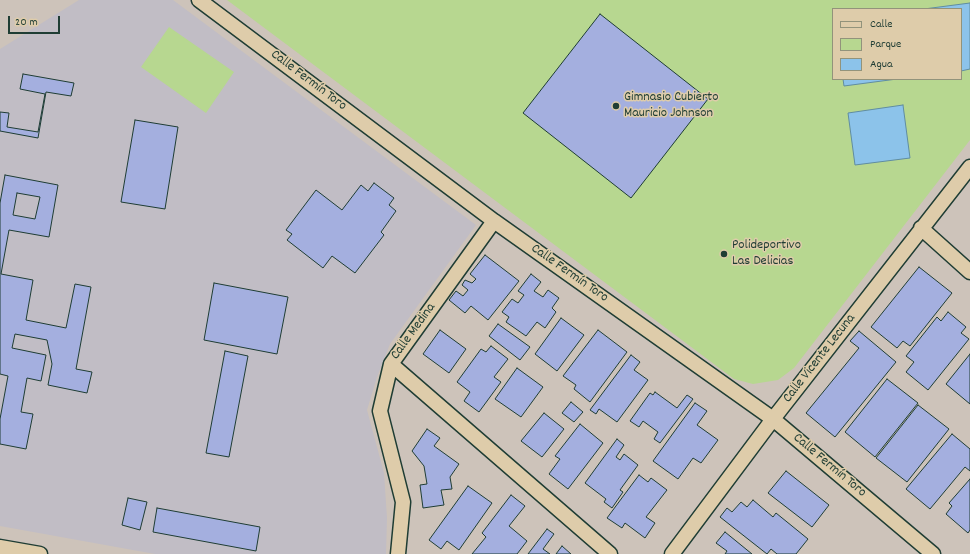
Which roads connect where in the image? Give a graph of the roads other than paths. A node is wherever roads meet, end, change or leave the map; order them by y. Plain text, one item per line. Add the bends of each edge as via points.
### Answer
1 (199, 0) edge
2 (970, 167) edge
3 (494, 221) junction
4 (921, 228) junction
5 (970, 272) edge
6 (391, 364) junction
7 (773, 419) junction
8 (0, 547) edge
9 (40, 554) edge
10 (398, 554) edge
11 (610, 554) edge
12 (672, 554) edge
13 (933, 554) edge

1 - 3 street, Calle Fermín Toro
2 - 4 street, Calle Vicente Lecuna
3 - 6 street, Calle Medina
3 - 7 street, Calle Fermín Toro
4 - 5 street
4 - 7 street, Calle Vicente Lecuna
6 - 10 street, Calle Medina via 380,411 403,502
6 - 11 street
7 - 12 street, Calle Vicente Lecuna
7 - 13 street, Calle Fermín Toro
8 - 9 street

